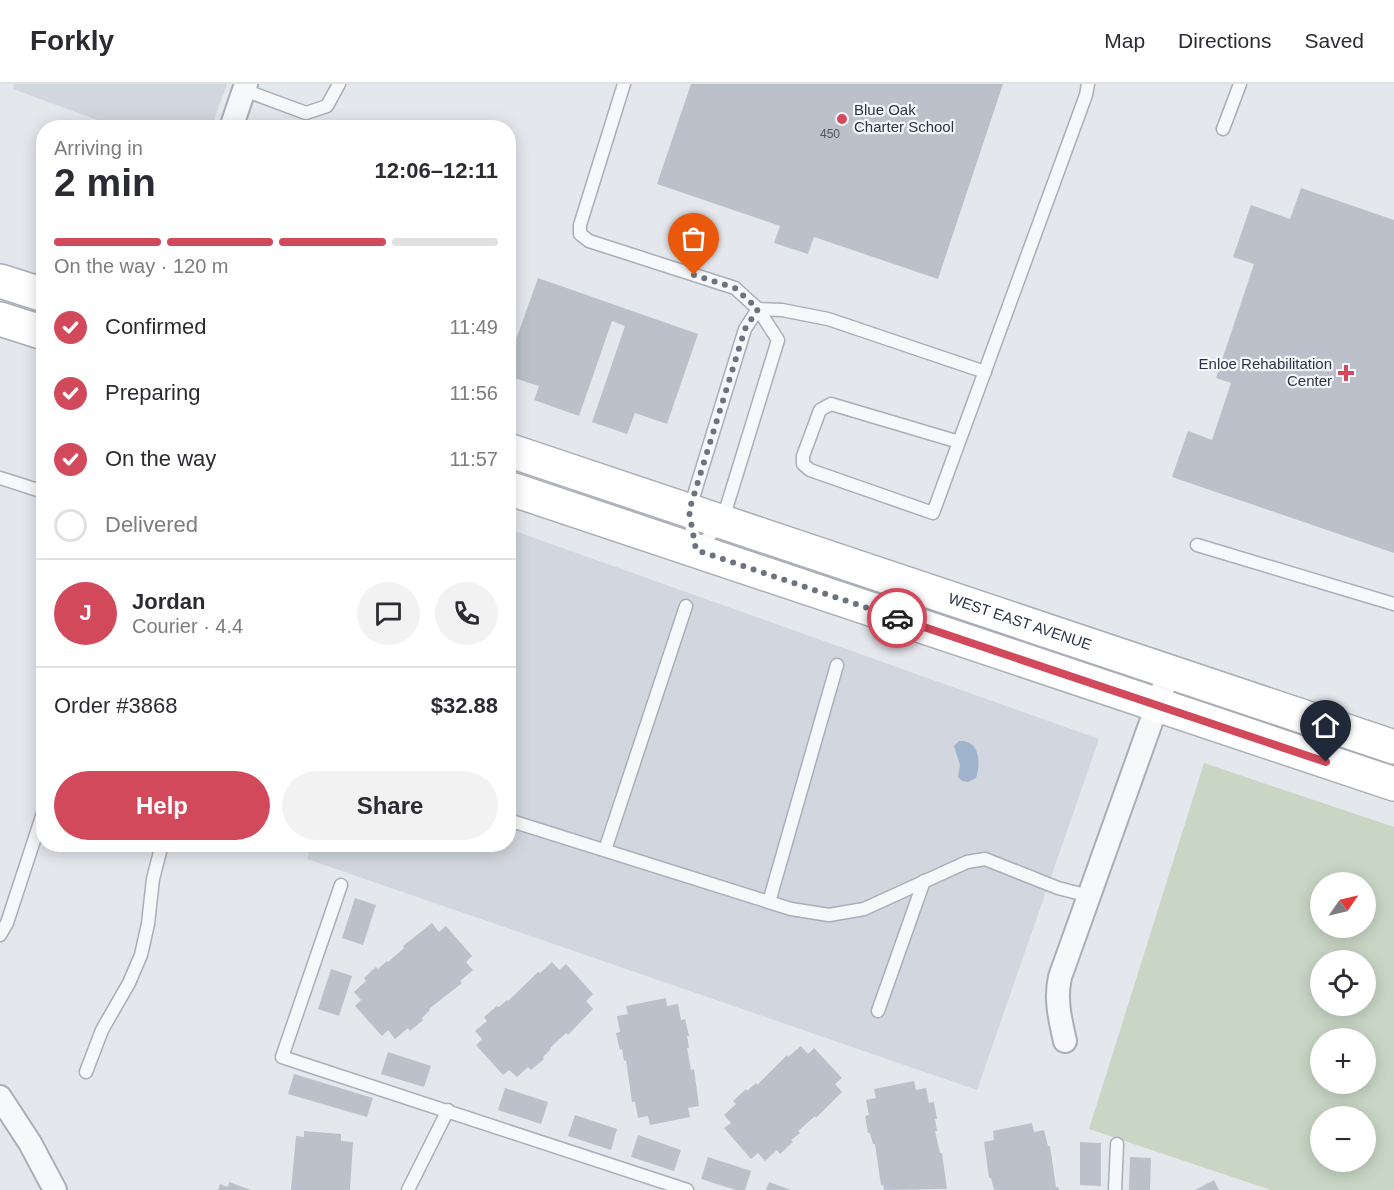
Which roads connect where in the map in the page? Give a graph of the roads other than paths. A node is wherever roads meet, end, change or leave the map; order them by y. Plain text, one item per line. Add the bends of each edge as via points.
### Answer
1 (339, 84) edge
2 (624, 84) edge
3 (1088, 84) edge
4 (1240, 84) edge
5 (245, 87) edge
6 (234, 120) edge
7 (1223, 129) dead end
8 (0, 281) edge
9 (36, 292) edge
10 (758, 309) junction
11 (0, 319) edge
12 (36, 330) edge
13 (985, 372) junction
14 (959, 442) junction
15 (516, 453) edge
16 (0, 478) edge
17 (36, 489) edge
18 (516, 491) edge
19 (689, 511) junction
20 (722, 522) junction
21 (1197, 545) dead end
22 (696, 550) junction
23 (1394, 604) edge
24 (686, 606) dead end
25 (837, 665) dead end
26 (1169, 672) junction
27 (1157, 705) junction
28 (1394, 747) edge
29 (1394, 784) edge
30 (516, 822) edge
31 (36, 834) edge
32 (605, 850) junction
33 (160, 852) edge
34 (924, 881) junction
35 (341, 885) dead end
36 (1089, 896) junction
37 (769, 902) junction
38 (0, 935) edge
39 (878, 1011) dead end
40 (1065, 1041) dead end
41 (86, 1072) dead end
42 (0, 1097) edge
43 (448, 1110) junction
44 (1117, 1144) dead end
45 (55, 1190) edge
46 (408, 1190) edge
47 (687, 1190) edge
48 (1114, 1190) edge

1 - 5 lane via 327,106 306,113
2 - 10 lane via 580,234 589,241 735,288
3 - 13 lane
4 - 7 lane
5 - 6 street
8 - 9 main road
10 - 13 lane via 828,319
10 - 19 lane via 745,329
10 - 20 lane via 778,339
11 - 12 main road
13 - 14 lane
14 - 14 lane via 933,513 810,470 803,464 820,410 831,404
15 - 19 main road, WEST EAST AVENUE
16 - 17 lane
18 - 22 main road
19 - 20 main road, WEST EAST AVENUE
19 - 22 lane
20 - 22 lane
20 - 26 main road, WEST EAST AVENUE
21 - 23 lane
22 - 27 main road
24 - 32 lane
25 - 37 lane
26 - 27 street
26 - 28 main road, WEST EAST AVENUE
27 - 29 main road
27 - 36 street
30 - 32 lane
31 - 38 lane
32 - 37 lane
33 - 41 lane via 141,955 102,1030
34 - 36 lane via 966,862 985,859
34 - 37 lane via 864,909 829,915
34 - 39 lane
35 - 43 lane via 282,1057
36 - 40 street via 1057,991
42 - 45 street
43 - 46 lane
43 - 47 lane
44 - 48 lane

